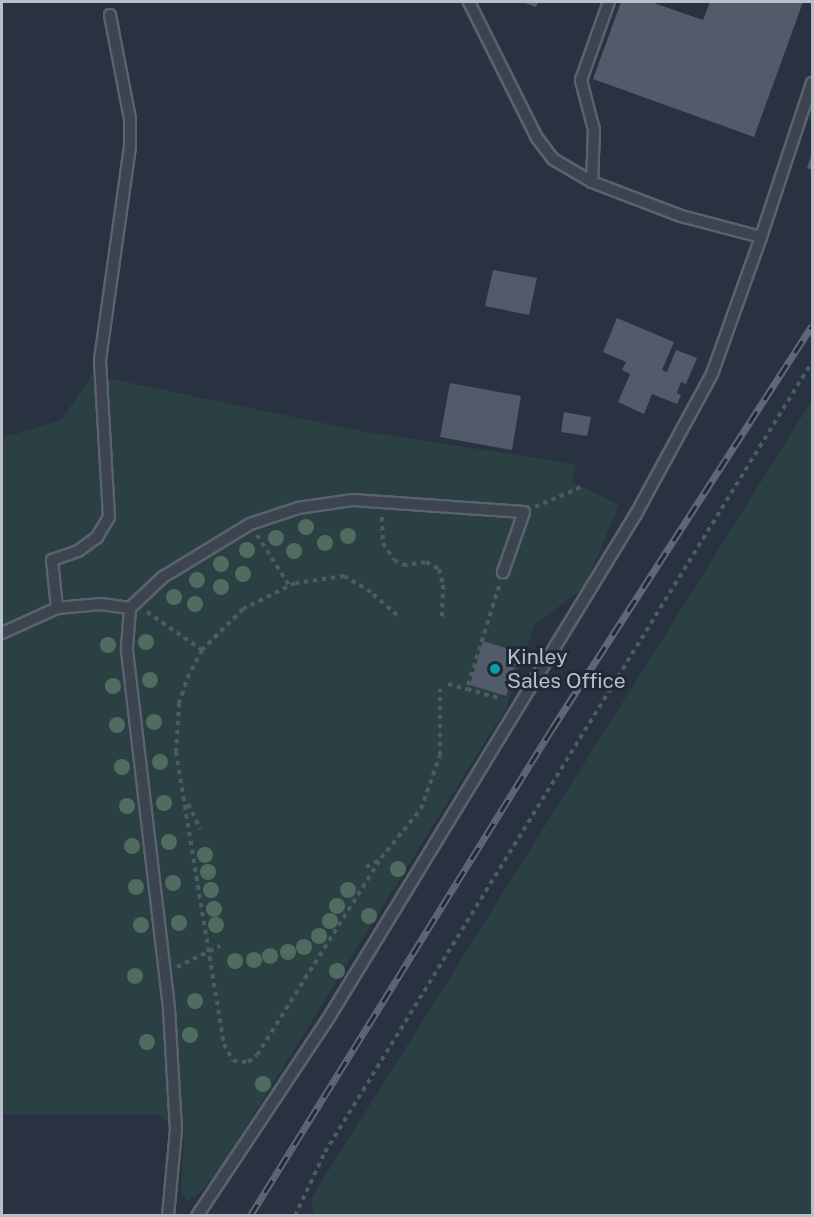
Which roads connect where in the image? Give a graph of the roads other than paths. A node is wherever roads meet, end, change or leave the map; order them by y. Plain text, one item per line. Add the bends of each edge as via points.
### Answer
1 (469, 2) edge
2 (609, 2) edge
3 (110, 15) dead end
4 (813, 83) edge
5 (592, 182) junction
6 (761, 237) junction
7 (503, 572) road end
8 (132, 605) junction
9 (57, 608) junction
10 (2, 633) edge
11 (168, 1215) edge
12 (197, 1215) edge

1 - 5 lane via 537,138 553,159
2 - 5 lane via 581,80 594,130
3 - 9 lane via 130,119 130,146 100,360 109,517 97,537 78,551 52,560
4 - 6 lane
5 - 6 lane via 681,216
6 - 12 lane via 712,374 636,514 337,1004 209,1204
7 - 8 lane via 524,512 383,500 327,502 250,524 163,577
8 - 9 lane
8 - 11 lane via 127,648 164,968 176,1130
9 - 10 lane

